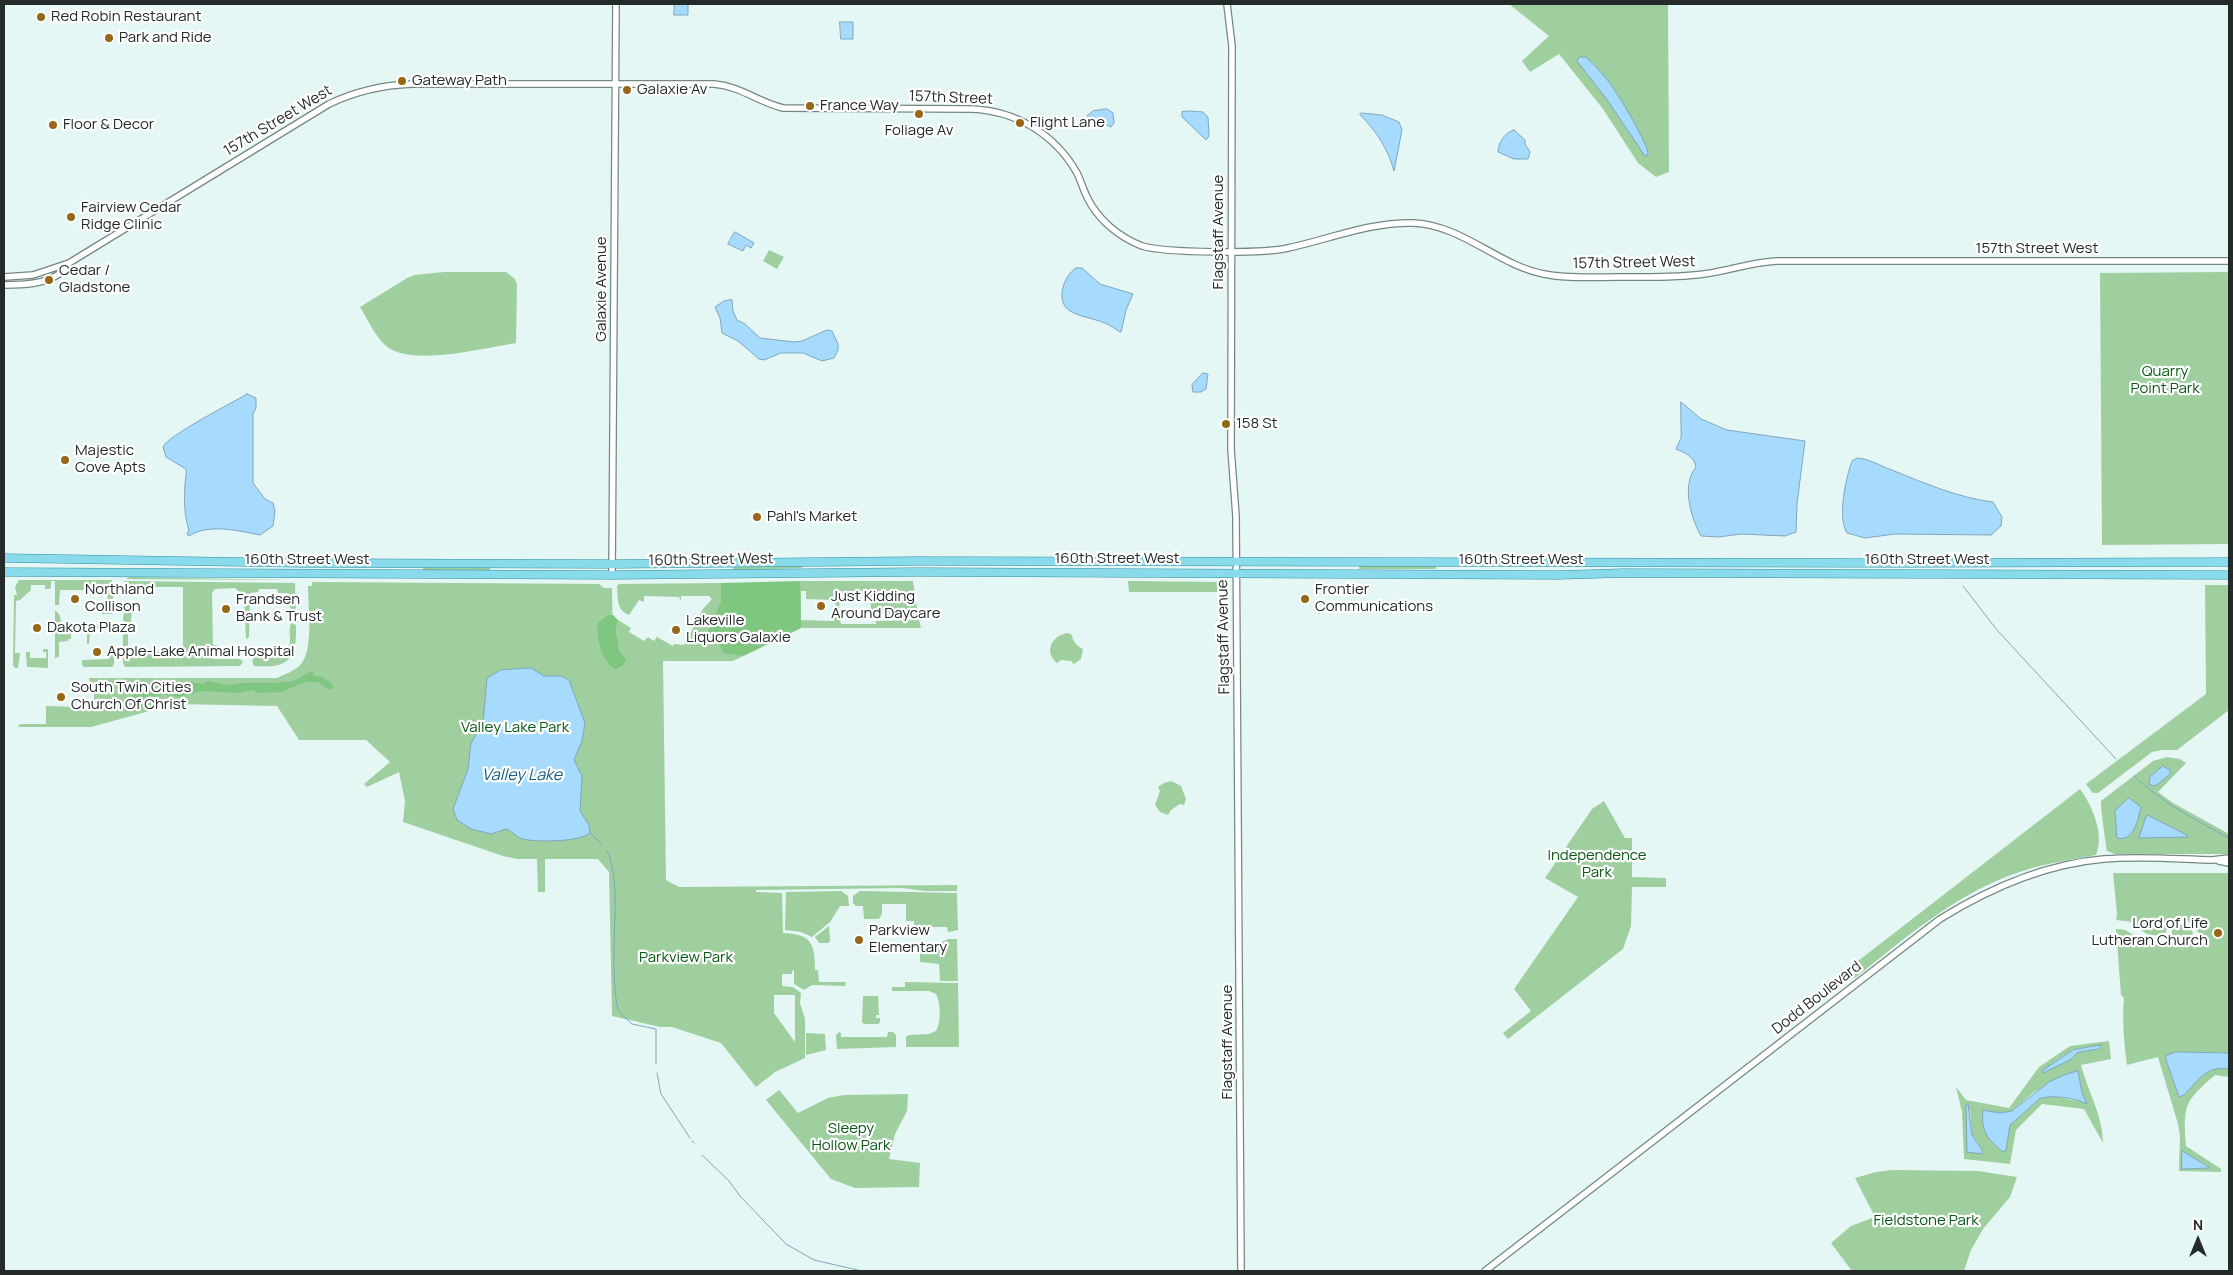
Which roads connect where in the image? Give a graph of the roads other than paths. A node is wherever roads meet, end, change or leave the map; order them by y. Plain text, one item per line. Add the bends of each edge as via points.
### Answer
1 (616, 4) edge
2 (1226, 4) edge
3 (615, 85) junction
4 (1231, 250) junction
5 (2229, 261) edge
6 (69, 263) junction
7 (4, 277) edge
8 (4, 285) edge
9 (4, 558) edge
10 (1236, 561) junction
11 (2229, 562) edge
12 (613, 564) junction
13 (4, 572) edge
14 (1236, 573) junction
15 (612, 575) junction
16 (2229, 575) edge
17 (2229, 858) edge
18 (2212, 860) junction
19 (2229, 863) edge
20 (1241, 1271) edge
21 (1485, 1271) edge

1 - 3 street, Galaxie Avenue
2 - 4 street, Flagstaff Avenue via 1232,46
3 - 4 street, 157th Street via 725,85 745,91 772,106 788,109 972,109 1006,114 1027,123 1058,147 1078,174 1087,198 1098,214 1126,238 1142,246 1162,250
3 - 6 street, 157th Street West via 412,84 380,86 350,95 316,111
3 - 12 street, Galaxie Avenue
4 - 5 street, 157th Street West via 1284,249 1376,226 1413,223 1452,232 1528,270 1568,277 1686,276 1777,261
4 - 10 street, Flagstaff Avenue via 1231,458 1236,507
6 - 7 street, 157th Street West via 34,275
6 - 8 street, 157th Street West via 65,271 44,281
9 - 12 main road, 160th Street West
10 - 11 main road, 160th Street West
10 - 12 main road, 160th Street West
10 - 14 street, Flagstaff Avenue
12 - 15 street, Galaxie Avenue
13 - 15 main road, 160th Street West
14 - 15 main road, 160th Street West
14 - 16 main road, 160th Street West
14 - 20 street, Flagstaff Avenue
17 - 18 street, Dodd Boulevard
18 - 19 street, Dodd Boulevard
18 - 21 street, Dodd Boulevard via 2135,858 2051,868 1964,904 1940,919

